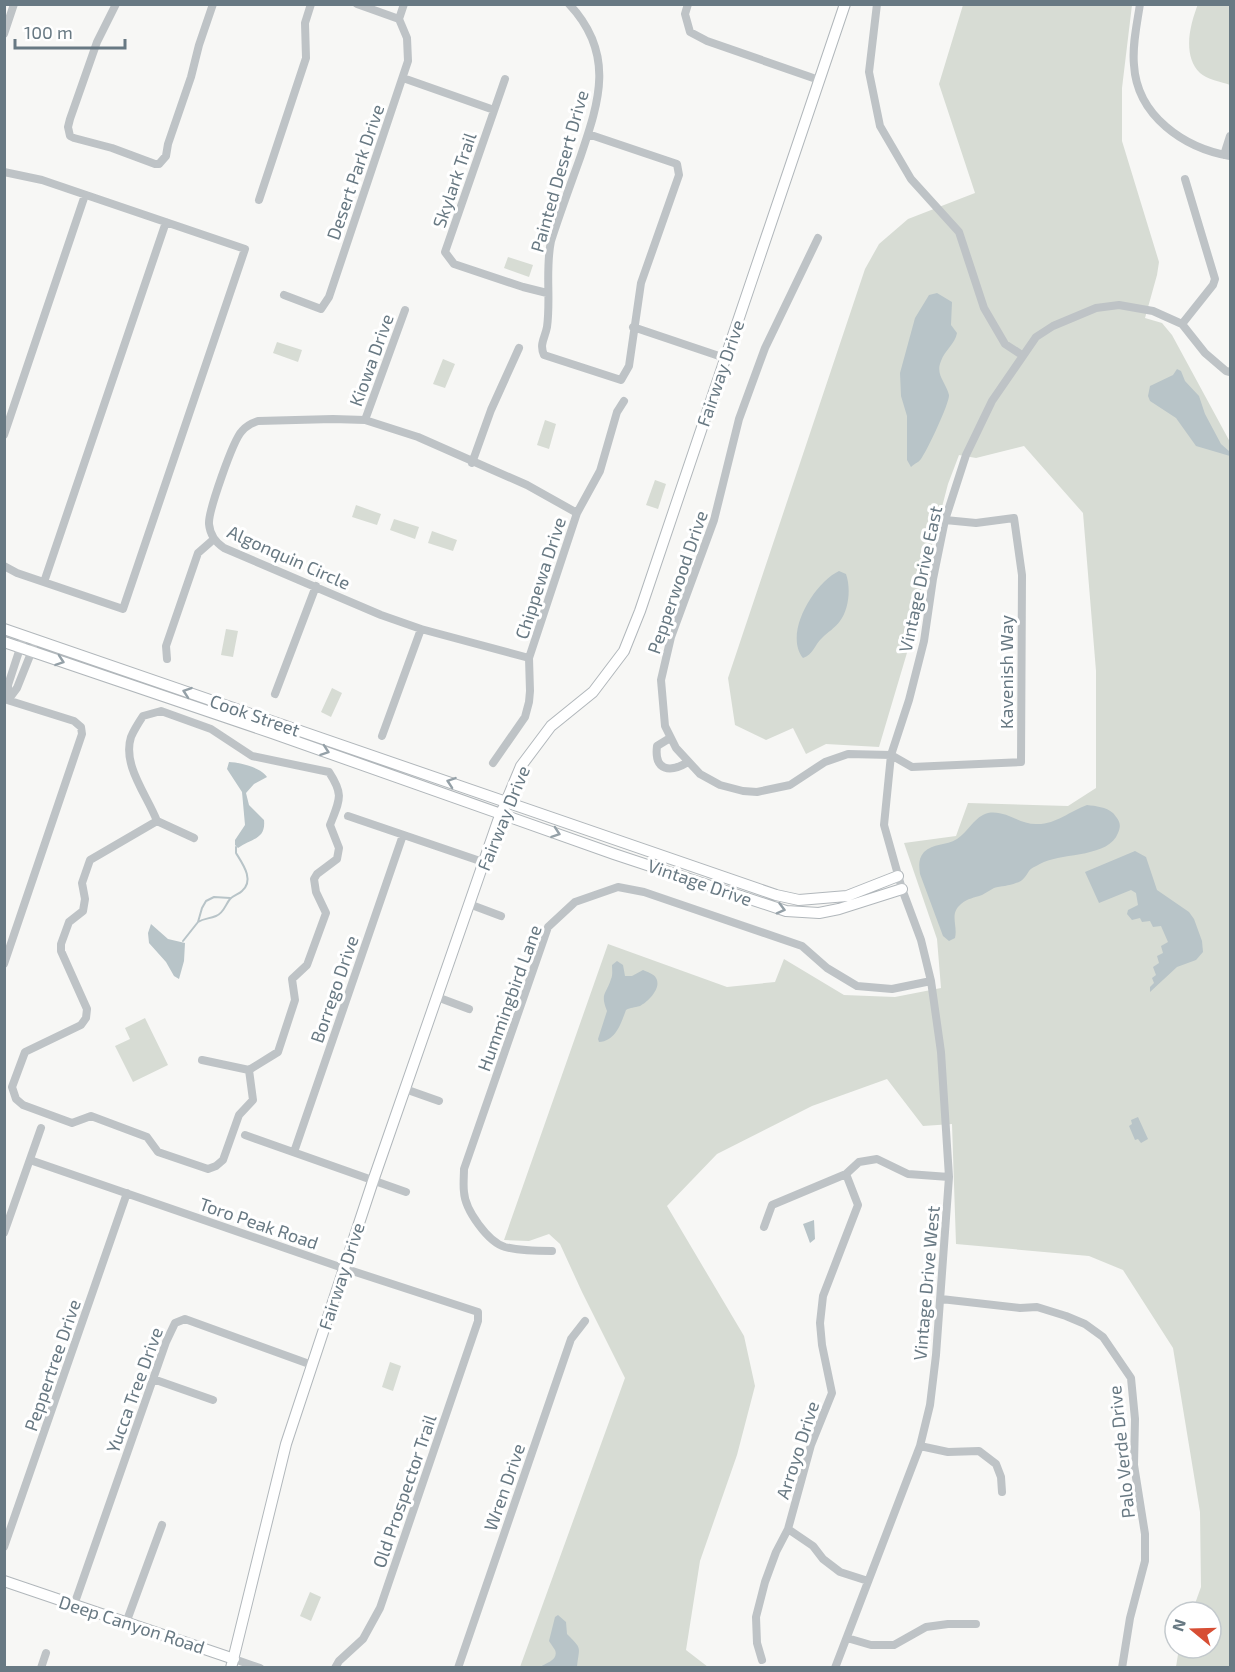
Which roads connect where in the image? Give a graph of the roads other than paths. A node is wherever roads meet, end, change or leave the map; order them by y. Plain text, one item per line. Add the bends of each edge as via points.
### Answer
1 (14, 4) edge
2 (116, 4) edge
3 (213, 4) edge
4 (311, 4) edge
5 (357, 4) edge
6 (404, 4) edge
7 (570, 4) edge
8 (688, 4) edge
9 (844, 4) edge
10 (877, 4) edge
11 (1140, 4) edge
12 (399, 19) junction
13 (4, 34) edge
14 (403, 78) junction
15 (505, 80) dead end
16 (819, 80) junction
17 (494, 110) junction
18 (588, 134) junction
19 (1230, 136) edge
20 (1227, 155) edge
21 (4, 172) edge
22 (1185, 179) dead end
23 (86, 195) junction
24 (259, 200) dead end
25 (166, 222) junction
26 (818, 238) dead end
27 (547, 293) junction
28 (284, 295) dead end
29 (405, 310) dead end
30 (1182, 324) junction
31 (633, 327) junction
32 (519, 348) dead end
33 (1022, 355) junction
34 (725, 358) junction
35 (1230, 372) edge
36 (624, 401) dead end
37 (365, 420) junction
38 (4, 435) edge
39 (472, 463) junction
40 (577, 513) junction
41 (945, 520) junction
42 (214, 539) junction
43 (4, 566) edge
44 (44, 582) junction
45 (316, 586) junction
46 (4, 629) edge
47 (421, 629) junction
48 (24, 636) junction
49 (37, 640) junction
50 (4, 642) edge
51 (26, 650) junction
52 (529, 658) junction
53 (167, 659) dead end
54 (275, 694) dead end
55 (6, 700) edge
56 (382, 736) dead end
57 (670, 738) junction
58 (891, 755) junction
59 (688, 762) junction
60 (493, 763) dead end
61 (506, 801) junction
62 (501, 813) junction
63 (348, 816) dead end
64 (157, 821) junction
65 (403, 835) junction
66 (194, 838) dead end
67 (483, 862) junction
68 (898, 876) junction
69 (902, 889) junction
70 (469, 904) junction
71 (501, 916) dead end
72 (4, 964) edge
73 (931, 981) junction
74 (437, 997) junction
75 (469, 1009) dead end
76 (202, 1060) dead end
77 (249, 1070) junction
78 (405, 1089) junction
79 (439, 1101) dead end
80 (41, 1128) dead end
81 (245, 1135) dead end
82 (294, 1152) junction
83 (30, 1160) junction
84 (846, 1174) junction
85 (949, 1177) junction
86 (373, 1181) junction
87 (406, 1192) dead end
88 (127, 1193) junction
89 (764, 1227) dead end
90 (4, 1233) edge
91 (552, 1251) dead end
92 (344, 1268) junction
93 (941, 1299) junction
94 (478, 1312) joint
95 (585, 1321) dead end
96 (312, 1365) junction
97 (153, 1379) junction
98 (213, 1400) dead end
99 (920, 1446) junction
100 (1002, 1492) dead end
101 (162, 1525) dead end
102 (788, 1529) junction
103 (4, 1547) edge
104 (4, 1581) edge
105 (868, 1581) junction
106 (74, 1605) junction
107 (126, 1623) junction
108 (976, 1624) dead end
109 (847, 1638) junction
110 (46, 1653) dead end
111 (762, 1660) dead end
112 (232, 1663) edge
113 (41, 1668) edge
114 (260, 1668) edge
115 (334, 1668) edge
116 (458, 1668) edge
117 (835, 1668) edge
118 (1122, 1668) edge

1 - 13 street
2 - 3 street via 97,42 68,131 74,138 155,164 163,160
4 - 24 street via 305,23 306,58
5 - 12 street
6 - 12 street
7 - 18 street, Painted Desert Drive via 592,39 601,82
8 - 16 street via 685,14 690,32
9 - 16 street, Fairway Drive
10 - 33 street via 869,72 880,126 911,179 959,232 984,308 1005,344
11 - 20 street via 1134,65 1138,90 1164,127 1194,145
12 - 14 street, Desert Park Drive via 407,38 408,62
14 - 17 street
14 - 28 street, Desert Park Drive via 329,297 321,309
15 - 17 street, Skylark Trail
16 - 34 street, Fairway Drive
17 - 27 street, Skylark Trail via 445,252 454,264
18 - 27 street, Painted Desert Drive via 551,241
18 - 31 street via 677,164 679,175 641,283
19 - 20 street
21 - 23 street
22 - 30 street via 1215,279
23 - 25 street
23 - 38 street
25 - 44 street
25 - 44 street via 245,249 139,564 123,609
26 - 57 street, Pepperwood Drive via 761,358 739,419 714,520 671,637 661,680 663,713
27 - 31 street, Painted Desert Drive via 547,329 541,345 544,355 621,380 629,366
29 - 37 street, Kiowa Drive
30 - 33 street, Vintage Drive East via 1135,307 1096,308 1053,326 1036,337
30 - 35 street, Vintage Drive East via 1205,353
31 - 34 street
32 - 39 street via 490,410
33 - 41 street, Vintage Drive East via 992,401 966,455
34 - 61 street, Fairway Drive via 624,651 593,692 551,726 521,766
36 - 40 street, Chippewa Drive via 617,412 600,471
37 - 39 street, Algonquin Circle via 418,437
37 - 42 street, Algonquin Circle via 258,421 247,426 237,438 210,513
39 - 40 street, Algonquin Circle via 527,485
40 - 52 street, Chippewa Drive
41 - 58 street, Vintage Drive East via 924,641
41 - 58 street, Kavenish Way via 976,523 1014,518 1022,575 1021,762 912,767
42 - 45 street, Algonquin Circle via 224,548
42 - 53 street via 198,553 166,646
43 - 44 street
45 - 47 street, Algonquin Circle
45 - 54 street
46 - 48 street, Cook Street
47 - 52 street, Algonquin Circle
47 - 56 street
48 - 49 street, Cook Street
48 - 51 street
49 - 51 street
61 -> 49 street, Cook Street
50 - 51 street, Cook Street
51 - 55 street via 8,685
51 -> 62 street, Cook Street
52 - 60 street, Chippewa Drive via 530,691 525,717
55 - 72 street via 74,721 82,734
57 - 59 street, Pepperwood Drive
57 - 59 street via 657,746 661,764 674,770
58 - 59 street, Pepperwood Drive via 848,754 825,762 790,785 757,792 731,789 700,774
58 - 68 street, Vintage Drive East via 884,825
61 - 62 street, Fairway Drive
61 - 68 street, Vintage Drive via 799,900 847,896
62 - 67 street, Fairway Drive
62 -> 69 street, Vintage Drive via 786,911 819,913
63 - 65 street
64 - 66 street
64 - 77 street via 129,753 132,736 143,716 161,711 211,729 252,756 329,772 339,788 338,805 330,825 339,848 337,860 314,879 326,913 307,965 292,979 295,1000 278,1052
64 - 77 street via 90,860 82,883 86,899 83,911 69,922 61,944 62,956 87,1009 86,1018 81,1025 25,1053 12,1087 14,1095 23,1105 72,1123 91,1116 147,1137 158,1152 208,1169 223,1160 239,1115 253,1100
65 - 67 street
65 - 82 street, Borrego Drive
67 - 70 street, Fairway Drive
68 - 69 street, Vintage Drive East
69 - 73 street, Vintage Drive West
70 - 71 street
70 - 74 street, Fairway Drive
73 - 85 street, Vintage Drive West via 941,1052
73 - 91 street, Hummingbird Lane via 892,989 857,986 827,968 802,946 644,892 618,887 575,902 548,927 464,1169 464,1194 471,1214 486,1233 502,1246
74 - 75 street
74 - 78 street, Fairway Drive
76 - 77 street
78 - 79 street
78 - 86 street, Fairway Drive
80 - 83 street
81 - 82 street
82 - 86 street
83 - 88 street, Toro Peak Road
83 - 90 street
84 - 85 street via 859,1162 877,1159 908,1174
84 - 89 street via 772,1205
84 - 102 street, Arroyo Drive via 858,1205 823,1296 820,1323 832,1393 811,1445
85 - 93 street, Vintage Drive West
86 - 87 street
86 - 92 street, Fairway Drive
88 - 92 street, Toro Peak Road
88 - 103 street, Peppertree Drive
92 - 94 street, Toro Peak Road
92 - 96 street, Fairway Drive
93 - 99 street, Vintage Drive West via 930,1405
93 - 118 street, Palo Verde Drive via 1037,1307 1085,1324 1103,1338 1131,1378 1134,1465 1145,1534 1145,1561
94 - 115 street, Old Prospector Trail via 478,1322 380,1608 363,1640
95 - 116 street, Wren Drive via 571,1339
96 - 97 street, Yucca Tree Drive via 185,1319 171,1328
96 - 112 street, Fairway Drive via 286,1443
97 - 98 street
97 - 106 street, Yucca Tree Drive
99 - 100 street via 948,1452 979,1451 996,1464
99 - 105 street, Vintage Drive West
101 - 107 street
102 - 105 street via 840,1572
102 - 111 street, Arroyo Drive via 765,1582 756,1617
104 - 106 street, Deep Canyon Road
105 - 109 street, Vintage Drive West
106 - 107 street, Deep Canyon Road
107 - 112 street, Deep Canyon Road
108 - 109 street via 926,1627 894,1645 871,1645
109 - 117 street, Vintage Drive West
110 - 113 street
112 - 114 street, Deep Canyon Road

